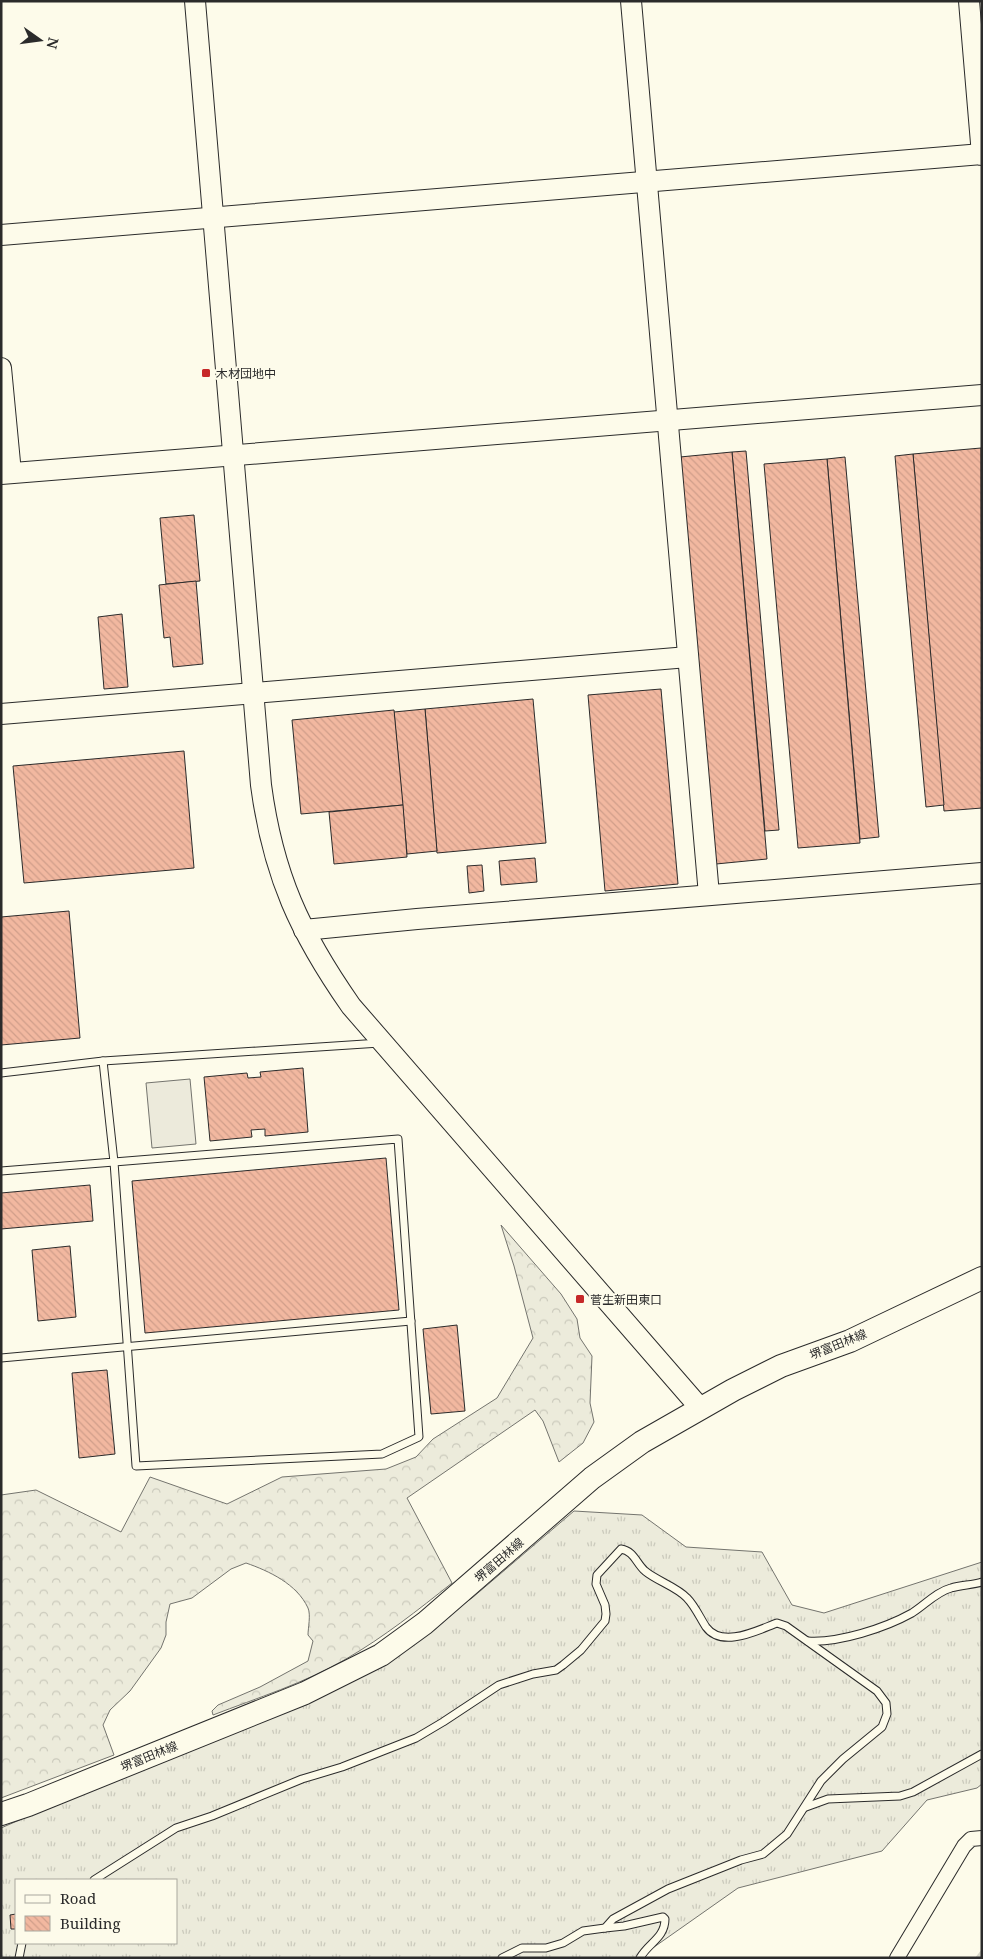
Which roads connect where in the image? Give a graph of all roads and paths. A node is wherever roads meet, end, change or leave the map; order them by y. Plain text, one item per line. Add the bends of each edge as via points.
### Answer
1 (195, 1) edge
2 (631, 1) edge
3 (969, 1) edge
4 (982, 155) edge
5 (646, 182) junction
6 (213, 218) junction
7 (1, 235) edge
8 (1, 368) edge
9 (982, 395) edge
10 (667, 420) junction
11 (233, 455) junction
12 (6, 474) edge
13 (688, 657) junction
14 (253, 694) junction
15 (1, 714) edge
16 (982, 873) edge
17 (709, 895) junction
18 (304, 930) junction
19 (381, 1043) junction
20 (104, 1061) junction
21 (1, 1073) edge
22 (114, 1162) junction
23 (1, 1172) edge
24 (982, 1278) edge
25 (411, 1321) junction
26 (128, 1346) junction
27 (1, 1358) edge
28 (700, 1409) junction
29 (982, 1582) edge
30 (806, 1641) junction
31 (982, 1754) edge
32 (806, 1807) junction
33 (1, 1814) edge
34 (982, 1838) edge
35 (96, 1879) edge
36 (604, 1928) junction
37 (22, 1944) edge
38 (19, 1958) edge
39 (502, 1958) edge
40 (640, 1958) edge
41 (897, 1958) edge

1 - 6 street
2 - 5 street
3 - 4 street
4 - 5 street
5 - 6 street
5 - 10 street
6 - 7 street
6 - 11 street
8 - 12 street
9 - 10 street
10 - 11 street
10 - 13 street
11 - 12 street
11 - 14 street
13 - 14 street
13 - 17 street
14 - 15 street
14 - 18 street via 261,785 270,838 286,892
16 - 17 street
17 - 18 street
18 - 19 street via 331,977
19 - 20 lane
19 - 28 street
20 - 21 lane
20 - 22 lane
22 - 23 lane
22 - 25 lane via 398,1139
22 - 26 lane
24 - 28 main road, 堺富田林線 via 850,1341 781,1366
25 - 26 lane
25 - 26 lane via 419,1437 382,1454 136,1466
26 - 27 lane
28 - 33 main road, 堺富田林線 via 617,1459 425,1623 381,1654 298,1696
29 - 30 lane via 951,1588 906,1616 864,1632 826,1641
30 - 32 lane via 876,1692 886,1703 887,1714 882,1727 821,1781
30 - 35 lane via 777,1623 734,1637 713,1635 687,1597 650,1576 634,1556 621,1549 597,1575 596,1584 605,1604 605,1621 581,1650 556,1670 498,1685 416,1738 176,1828
31 - 32 lane via 900,1796 828,1799
32 - 36 lane via 787,1834 763,1854 668,1889 613,1919
34 - 41 street via 972,1839 964,1846
36 - 39 lane via 583,1931 563,1943 546,1948 522,1948
36 - 40 lane via 663,1917 662,1933
37 - 38 lane

